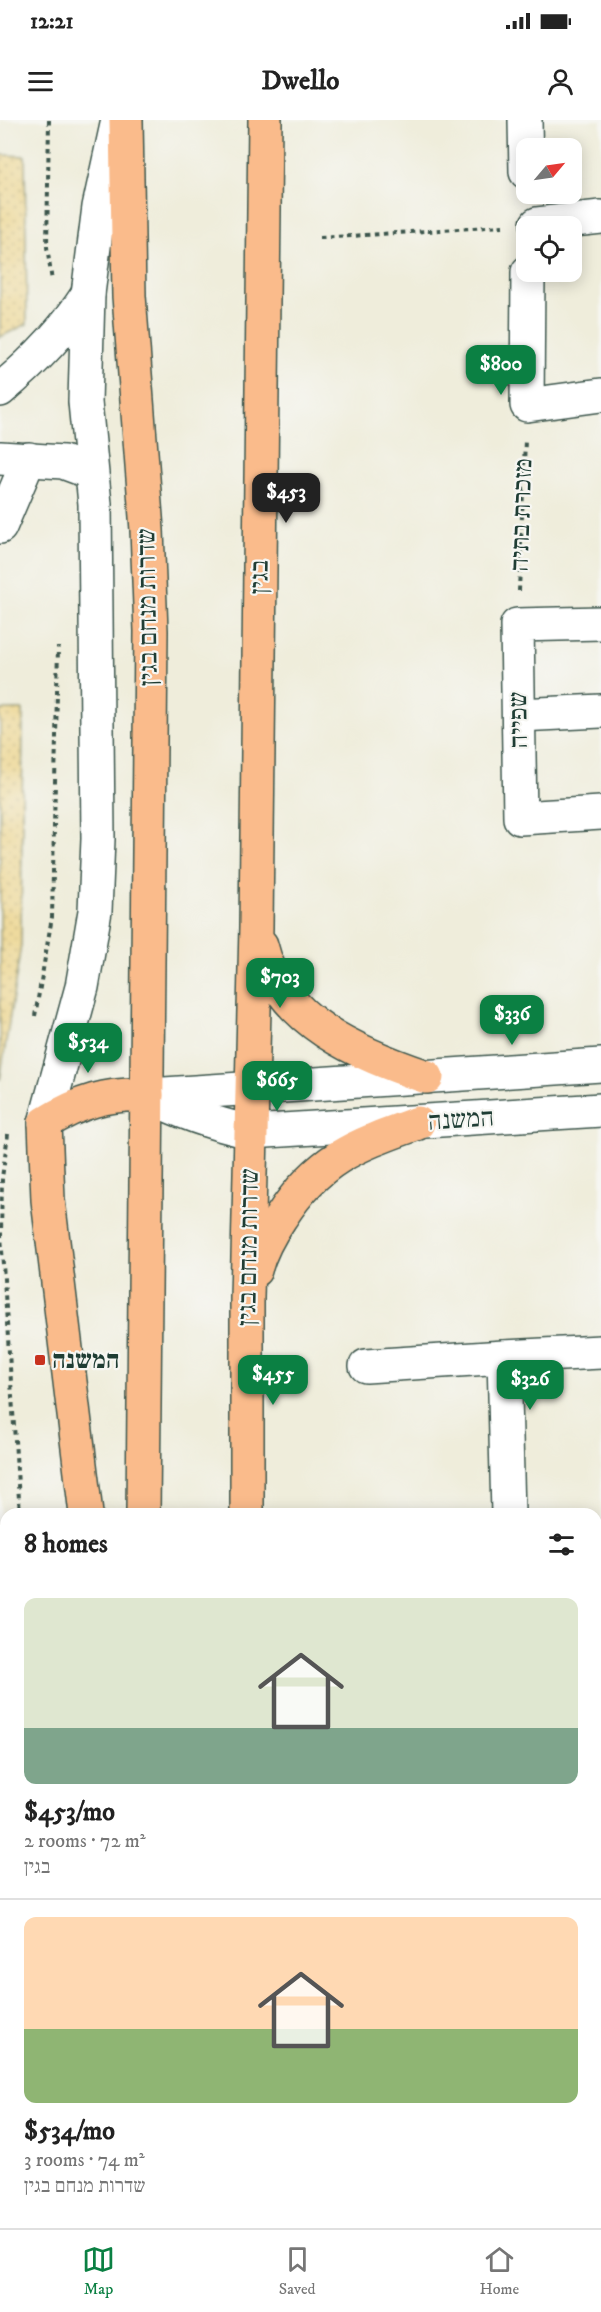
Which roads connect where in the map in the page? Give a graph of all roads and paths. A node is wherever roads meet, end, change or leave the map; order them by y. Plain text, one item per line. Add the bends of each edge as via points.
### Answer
1 (49, 120) edge
2 (118, 120) edge
3 (126, 120) edge
4 (265, 120) edge
5 (525, 120) edge
6 (525, 138) edge
7 (534, 215) edge
8 (601, 217) edge
9 (320, 238) dead end
10 (47, 248) dead end
11 (528, 282) edge
12 (88, 294) junction
13 (0, 390) edge
14 (601, 395) edge
15 (527, 405) junction
16 (15, 459) edge
17 (90, 472) junction
18 (0, 527) edge
19 (601, 623) edge
20 (517, 625) junction
21 (601, 711) edge
22 (519, 715) junction
23 (601, 813) edge
24 (256, 927) junction
25 (601, 1065) edge
26 (427, 1077) junction
27 (253, 1089) junction
28 (147, 1095) junction
29 (601, 1110) edge
30 (45, 1123) junction
31 (418, 1123) junction
32 (251, 1132) junction
33 (248, 1298) junction
34 (601, 1352) edge
35 (504, 1357) junction
36 (366, 1366) dead end
37 (85, 1508) edge
38 (143, 1508) edge
39 (247, 1508) edge
40 (508, 1508) edge

1 - 10 path
2 - 12 street via 99,207
3 - 28 main road, שדרות מנחם בגין via 129,296 151,631
4 - 24 main road, בגין
5 - 6 street
7 - 8 street
7 - 9 path
11 - 15 street
12 - 13 street via 42,352
12 - 17 street via 85,402
14 - 15 street
15 - 20 path, מזכרת בתיה
16 - 17 street via 63,462
16 - 18 street
17 - 30 street via 95,528 98,839 94,911 82,987
19 - 20 street
20 - 22 street, שפייה
21 - 22 street
22 - 23 street, שפייה via 520,818
24 - 26 main road via 274,983 298,1010 368,1055
24 - 27 main road, שדרות מנחם בגין
25 - 26 street, המשנה
26 - 27 street, המשנה
27 - 28 street
27 - 32 main road, שדרות מנחם בגין
28 - 30 main road via 112,1095 91,1100
28 - 32 street, המשנה via 182,1113
28 - 38 main road, שדרות מנחם בגין
29 - 31 street, המשנה
30 - 37 main road via 48,1200
31 - 32 street, המשנה
31 - 33 main road via 351,1150 311,1177 272,1231 257,1262
32 - 33 main road, שדרות מנחם בגין
33 - 39 main road, שדרות מנחם בגין
34 - 35 street
35 - 36 street
35 - 40 street

